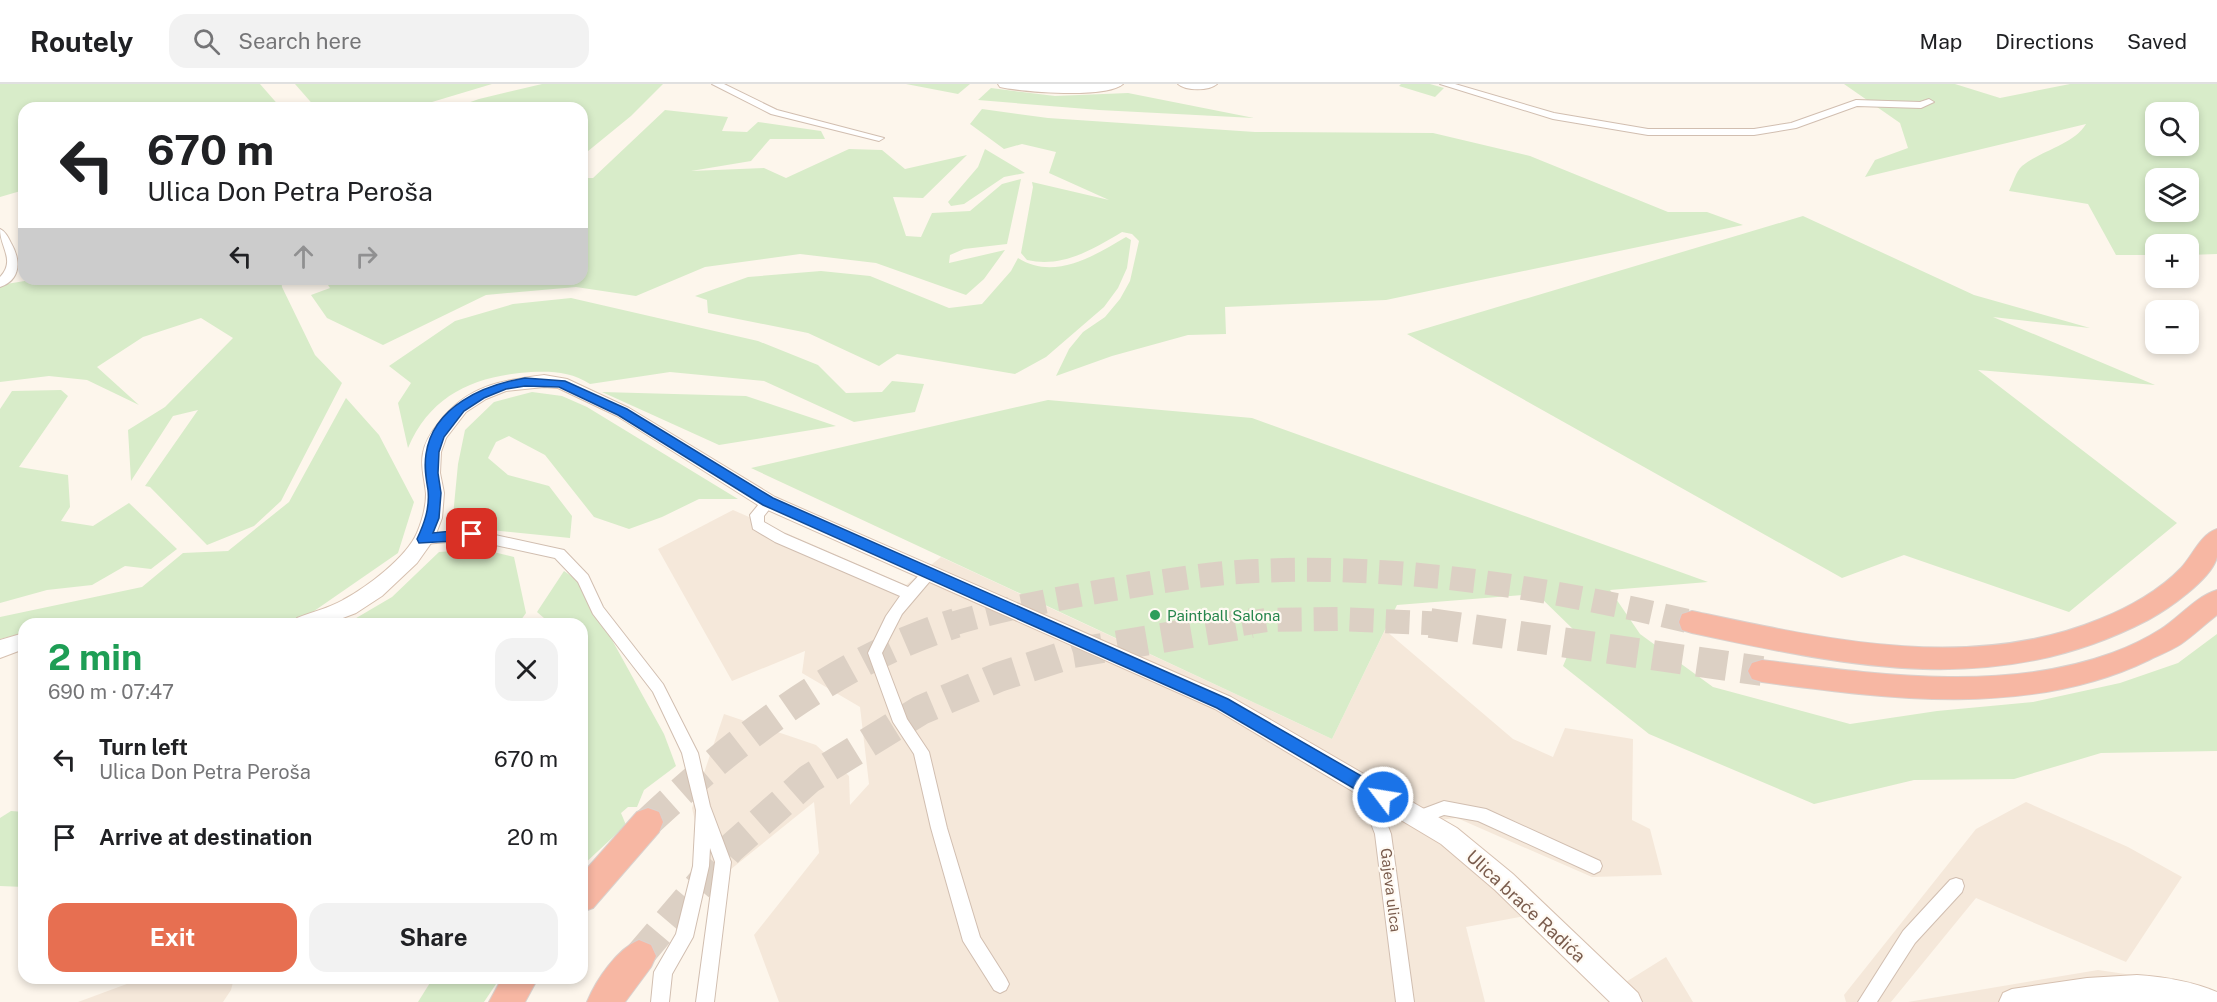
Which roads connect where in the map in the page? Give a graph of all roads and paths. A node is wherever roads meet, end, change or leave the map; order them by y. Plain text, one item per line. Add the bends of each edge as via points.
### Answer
1 (717, 84) edge
2 (1005, 84) edge
3 (1116, 84) edge
4 (1185, 84) edge
5 (1210, 84) edge
6 (1445, 84) edge
7 (1929, 102) dead end
8 (879, 138) dead end
9 (0, 232) edge
10 (0, 284) edge
11 (768, 502) junction
12 (424, 539) junction
13 (2217, 539) edge
14 (928, 574) junction
15 (908, 593) junction
16 (2217, 600) edge
17 (320, 618) edge
18 (1692, 622) tunnel mouth
19 (1762, 671) tunnel mouth
20 (1365, 787) junction
21 (702, 806) junction
22 (1418, 818) junction
23 (648, 822) tunnel mouth
24 (1594, 866) dead end
25 (1956, 886) dead end
26 (588, 890) edge
27 (639, 956) tunnel mouth
28 (517, 984) edge
29 (1000, 984) dead end
30 (2211, 1001) edge
31 (506, 1002) edge
32 (604, 1002) edge
33 (660, 1002) edge
34 (705, 1002) edge
35 (1405, 1002) edge
36 (1629, 1002) edge
37 (1867, 1002) edge
38 (2012, 1002) edge

1 - 8 street via 774,112
2 - 3 main road via 1038,89
4 - 5 main road
6 - 7 street via 1553,116 1648,132 1754,132 1793,126 1856,103
9 - 10 street via 14,256 12,271
11 - 12 main road via 623,412 576,389 544,381 525,382 480,395 460,408 442,429 432,452 435,493
11 - 14 main road
11 - 15 street via 757,515 758,525
12 - 17 main road via 396,573 375,590 349,607
12 - 21 street via 472,534 559,554 583,579 598,610 657,688 690,753
13 - 18 highway via 2179,587 2134,616 2106,631 2022,651 1933,658 1868,655
14 - 15 street
14 - 20 main road via 1223,703
15 - 29 street via 889,620 875,653 901,722 921,752 972,941
16 - 19 highway via 2170,638 2130,659 2070,675 1992,686 1917,687
20 - 22 main road, Ulica braće Radića
20 - 35 street, Gajeva ulica via 1383,834
21 - 33 street via 701,866 684,937 663,972
21 - 34 street via 723,862
22 - 24 street via 1444,808 1480,814
22 - 36 main road, Ulica braće Radića via 1449,836 1504,882
23 - 26 highway
25 - 37 street via 1909,937
27 - 32 highway
28 - 31 highway
30 - 38 main road via 2163,990 2117,986

